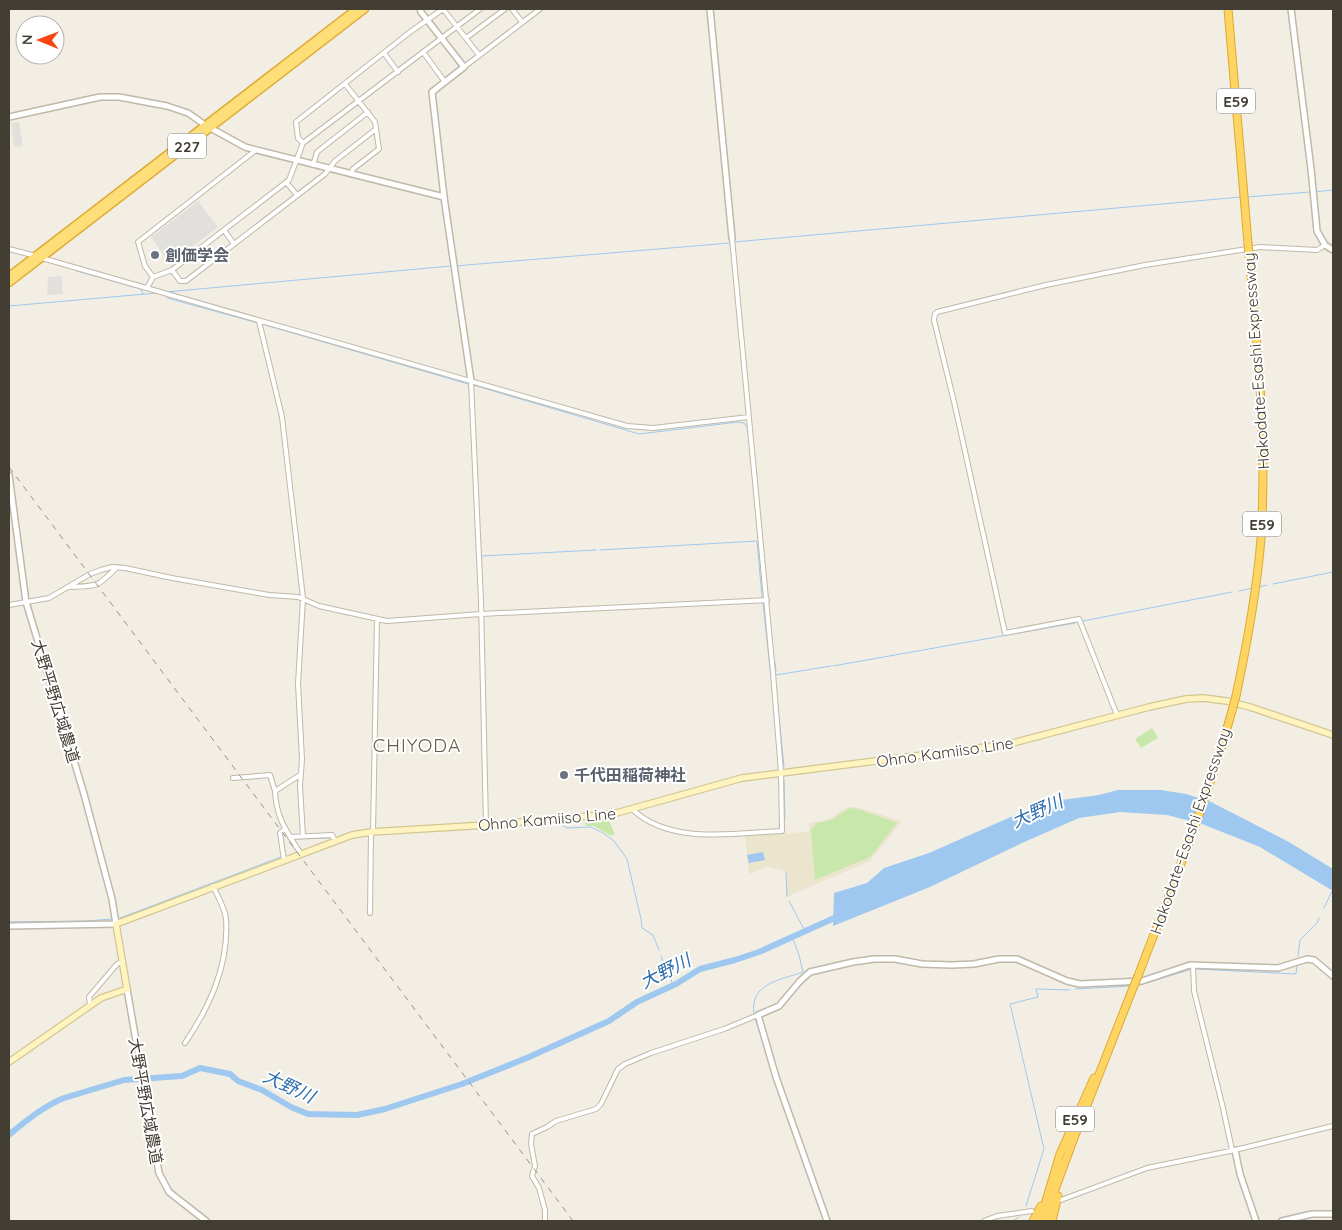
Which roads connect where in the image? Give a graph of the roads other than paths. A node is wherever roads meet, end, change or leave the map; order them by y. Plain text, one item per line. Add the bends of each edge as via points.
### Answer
1 (356, 9) edge
2 (366, 9) edge
3 (420, 9) edge
4 (443, 9) edge
5 (480, 9) edge
6 (505, 9) edge
7 (512, 9) edge
8 (540, 9) edge
9 (710, 9) edge
10 (1291, 9) edge
11 (1228, 10) edge
12 (428, 20) junction
13 (522, 22) junction
14 (457, 27) junction
15 (442, 38) junction
16 (466, 38) junction
17 (423, 52) junction
18 (384, 53) junction
19 (479, 55) junction
20 (464, 67) junction
21 (398, 72) junction
22 (445, 82) junction
23 (345, 84) junction
24 (359, 102) junction
25 (368, 112) junction
26 (9, 117) edge
27 (208, 126) junction
28 (376, 129) junction
29 (303, 143) junction
30 (256, 150) junction
31 (296, 160) junction
32 (313, 165) junction
33 (330, 169) junction
34 (351, 174) junction
35 (286, 182) junction
36 (297, 195) junction
37 (444, 198) junction
38 (224, 230) junction
39 (732, 238) joint
40 (234, 244) junction
41 (1325, 245) junction
42 (9, 249) edge
43 (1333, 250) edge
44 (39, 257) junction
45 (172, 270) junction
46 (9, 276) edge
47 (153, 276) junction
48 (9, 283) edge
49 (147, 288) junction
50 (260, 323) junction
51 (471, 381) junction
52 (749, 417) junction
53 (9, 475) edge
54 (117, 567) junction
55 (67, 588) junction
56 (303, 598) junction
57 (767, 600) junction
58 (26, 602) junction
59 (9, 605) edge
60 (481, 614) junction
61 (377, 619) junction
62 (1117, 715) junction
63 (1333, 735) edge
64 (781, 772) junction
65 (300, 776) junction
66 (234, 778) dead end
67 (275, 791) junction
68 (633, 810) junction
69 (486, 825) junction
70 (285, 829) junction
71 (372, 832) junction
72 (303, 836) junction
73 (290, 837) junction
74 (335, 841) junction
75 (301, 854) junction
76 (284, 860) junction
77 (213, 886) junction
78 (370, 913) dead end
79 (116, 924) junction
80 (9, 926) edge
81 (122, 962) junction
82 (1192, 967) junction
83 (1333, 976) edge
84 (127, 989) junction
85 (90, 1005) junction
86 (758, 1015) junction
87 (1120, 1021) junction
88 (185, 1043) dead end
89 (9, 1062) edge
90 (1333, 1126) edge
91 (1074, 1138) junction
92 (1233, 1150) junction
93 (1049, 1190) junction
94 (1061, 1200) dead end
95 (1032, 1211) dead end
96 (1333, 1214) edge
97 (206, 1221) edge
98 (545, 1221) edge
99 (827, 1221) edge
100 (984, 1221) edge
101 (1033, 1221) edge
102 (1040, 1221) edge
103 (1046, 1221) edge
104 (1052, 1221) edge
105 (1256, 1221) edge
106 (1282, 1221) edge

1 - 27 highway, 227
2 - 27 highway, 227
3 - 12 street
4 - 12 street
4 - 14 street
5 - 14 street
6 - 16 street
7 - 13 street
8 - 13 street
9 - 39 street
10 - 41 street via 1317,231
11 - 87 highway, Hakodate-Esashi Expressway / E59, bridge via 1258,348 1263,464 1261,540 1236,696 1215,770
12 - 15 street
12 - 18 street
13 - 19 street
14 - 15 street
14 - 16 street
15 - 17 street
15 - 20 street
16 - 19 street
17 - 21 street
17 - 22 street
18 - 21 street
18 - 23 street
19 - 20 street
20 - 22 street
21 - 24 street
22 - 37 street via 432,92
23 - 24 street
23 - 29 street via 296,122 298,138
24 - 25 street
24 - 29 street
25 - 28 street
25 - 32 street via 316,152
26 - 27 street via 92,99 119,97 174,107
27 - 30 street via 238,144
27 - 44 highway, 227
28 - 33 street via 335,161
28 - 34 street via 379,149
29 - 31 street
30 - 31 street
30 - 47 street via 138,242 145,266
31 - 32 street
31 - 35 street
32 - 33 street
33 - 34 street
33 - 36 street
34 - 37 street
35 - 36 street
35 - 38 street
36 - 40 street
37 - 51 street
38 - 40 street
38 - 45 street
39 - 52 street
40 - 45 street via 186,281 180,281
41 - 43 street
41 - 62 street via 1317,250 1260,247 1145,265 1046,285 934,314 1005,633 1079,620
42 - 44 street
44 - 46 highway, 227
44 - 48 highway, 227
44 - 49 street
45 - 47 street
47 - 49 street
49 - 50 street
50 - 51 street
50 - 56 street via 282,417
51 - 52 street via 637,428
51 - 60 street
52 - 57 street
53 - 58 street, 大野平野広域農道
54 - 55 street via 101,570
54 - 55 street via 101,583
54 - 56 street via 196,583
55 - 58 street via 49,598
56 - 61 street via 319,606
56 - 65 street via 298,684
57 - 60 street
57 - 64 street
58 - 59 street
58 - 79 street, 大野平野広域農道 via 89,813
60 - 61 street via 392,621
60 - 69 street
61 - 71 street
62 - 63 main road, Ohno Kamiiso Line via 1179,700 1214,699 1250,706
62 - 64 main road, Ohno Kamiiso Line via 990,747
64 - 68 main road, Ohno Kamiiso Line via 717,784
64 - 68 street via 782,831 715,834 676,831 662,827
65 - 67 street
65 - 72 street
66 - 67 street via 270,775
67 - 70 street
68 - 69 main road, Ohno Kamiiso Line
69 - 71 main road, Ohno Kamiiso Line
70 - 73 street
70 - 76 street via 280,833
71 - 74 main road, Ohno Kamiiso Line
71 - 78 street
72 - 73 street
72 - 74 street via 332,835
73 - 75 street
74 - 75 main road, Ohno Kamiiso Line
75 - 76 main road, Ohno Kamiiso Line
76 - 77 main road, Ohno Kamiiso Line
77 - 79 main road, Ohno Kamiiso Line
77 - 88 street via 226,919 223,963 220,978 201,1021
79 - 80 street
79 - 81 main road
81 - 84 main road
81 - 85 street via 89,997
82 - 83 street via 1278,968 1307,959 1314,960
82 - 86 street via 1180,967 1142,981 1080,984 1017,959 998,958 952,965 895,959 863,960 810,972 779,1006
82 - 92 street via 1200,1016
84 - 85 main road
84 - 97 street, 大野平野広域農道 via 155,1160 165,1188
85 - 89 main road
86 - 98 street via 624,1064 618,1068 596,1109 556,1121 532,1134 535,1166 532,1176 539,1188
86 - 99 street via 776,1077
87 - 91 highway, Hakodate-Esashi Expressway / E59
87 - 93 highway, Hakodate-Esashi Expressway / E59 via 1060,1154
90 - 92 street
91 - 103 highway, Hakodate-Esashi Expressway / E59
91 - 104 highway
92 - 94 street via 1147,1168
92 - 105 street
93 - 101 highway
93 - 102 highway, Hakodate-Esashi Expressway / E59
95 - 100 street
96 - 106 street via 1312,1214

